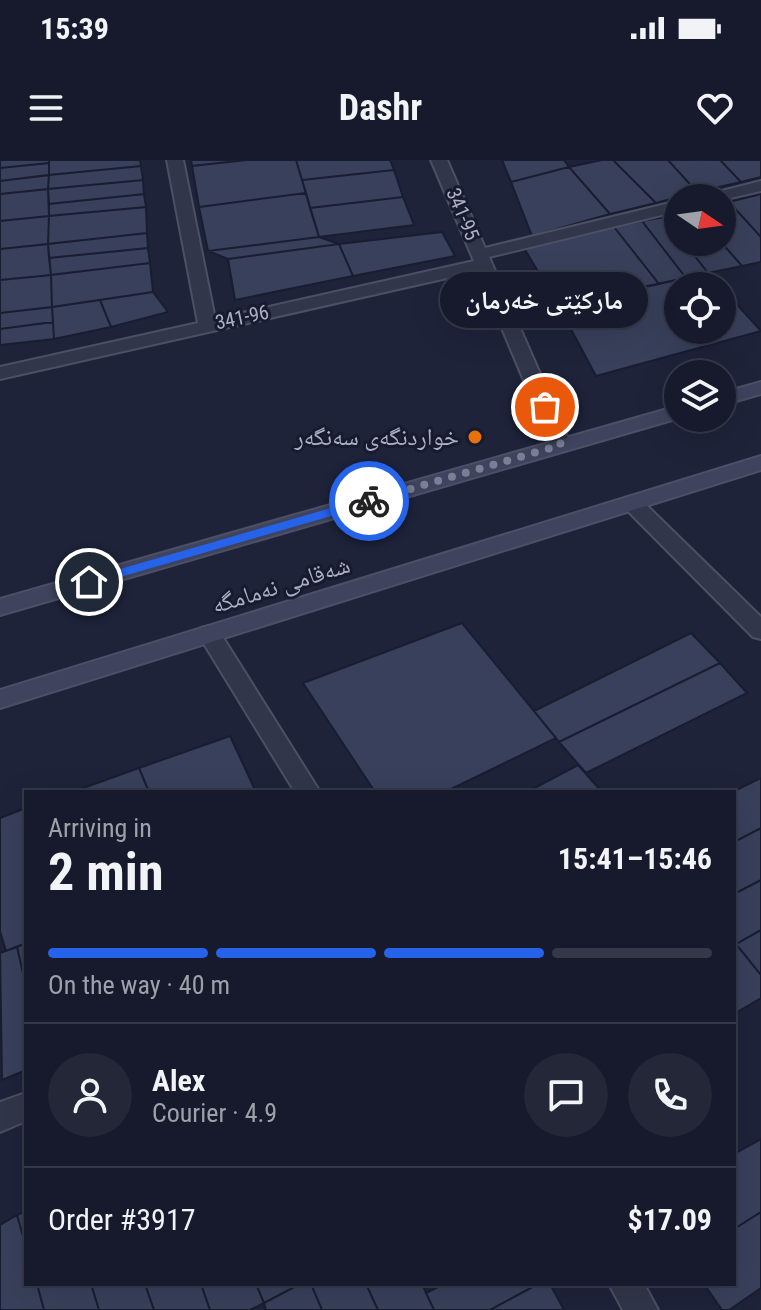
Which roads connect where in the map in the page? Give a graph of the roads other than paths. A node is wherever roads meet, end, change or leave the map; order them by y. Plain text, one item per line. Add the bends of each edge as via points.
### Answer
1 (175, 160) edge
2 (439, 160) edge
3 (761, 186) edge
4 (736, 192) edge
5 (664, 210) edge
6 (482, 259) junction
7 (207, 324) junction
8 (0, 373) edge
9 (761, 388) edge
10 (736, 395) edge
11 (664, 416) edge
12 (561, 445) junction
13 (761, 463) edge
14 (632, 503) junction
15 (0, 607) edge
16 (761, 631) edge
17 (209, 634) junction
18 (0, 699) edge
19 (307, 790) edge
20 (24, 1108) edge
21 (0, 1117) edge
22 (626, 1286) edge
23 (642, 1310) edge

1 - 7 street
2 - 6 street, 341-95
3 - 4 street
5 - 6 street, 341-96
6 - 7 street, 341-96
6 - 12 street, 341-95
7 - 8 street, 341-96
9 - 10 main road
11 - 12 main road
12 - 15 main road
13 - 14 main road, شەقامی نەمامگە
14 - 16 street
14 - 17 main road, شەقامی نەمامگە
17 - 18 main road, شەقامی نەمامگە
17 - 19 street
20 - 21 street
22 - 23 street

